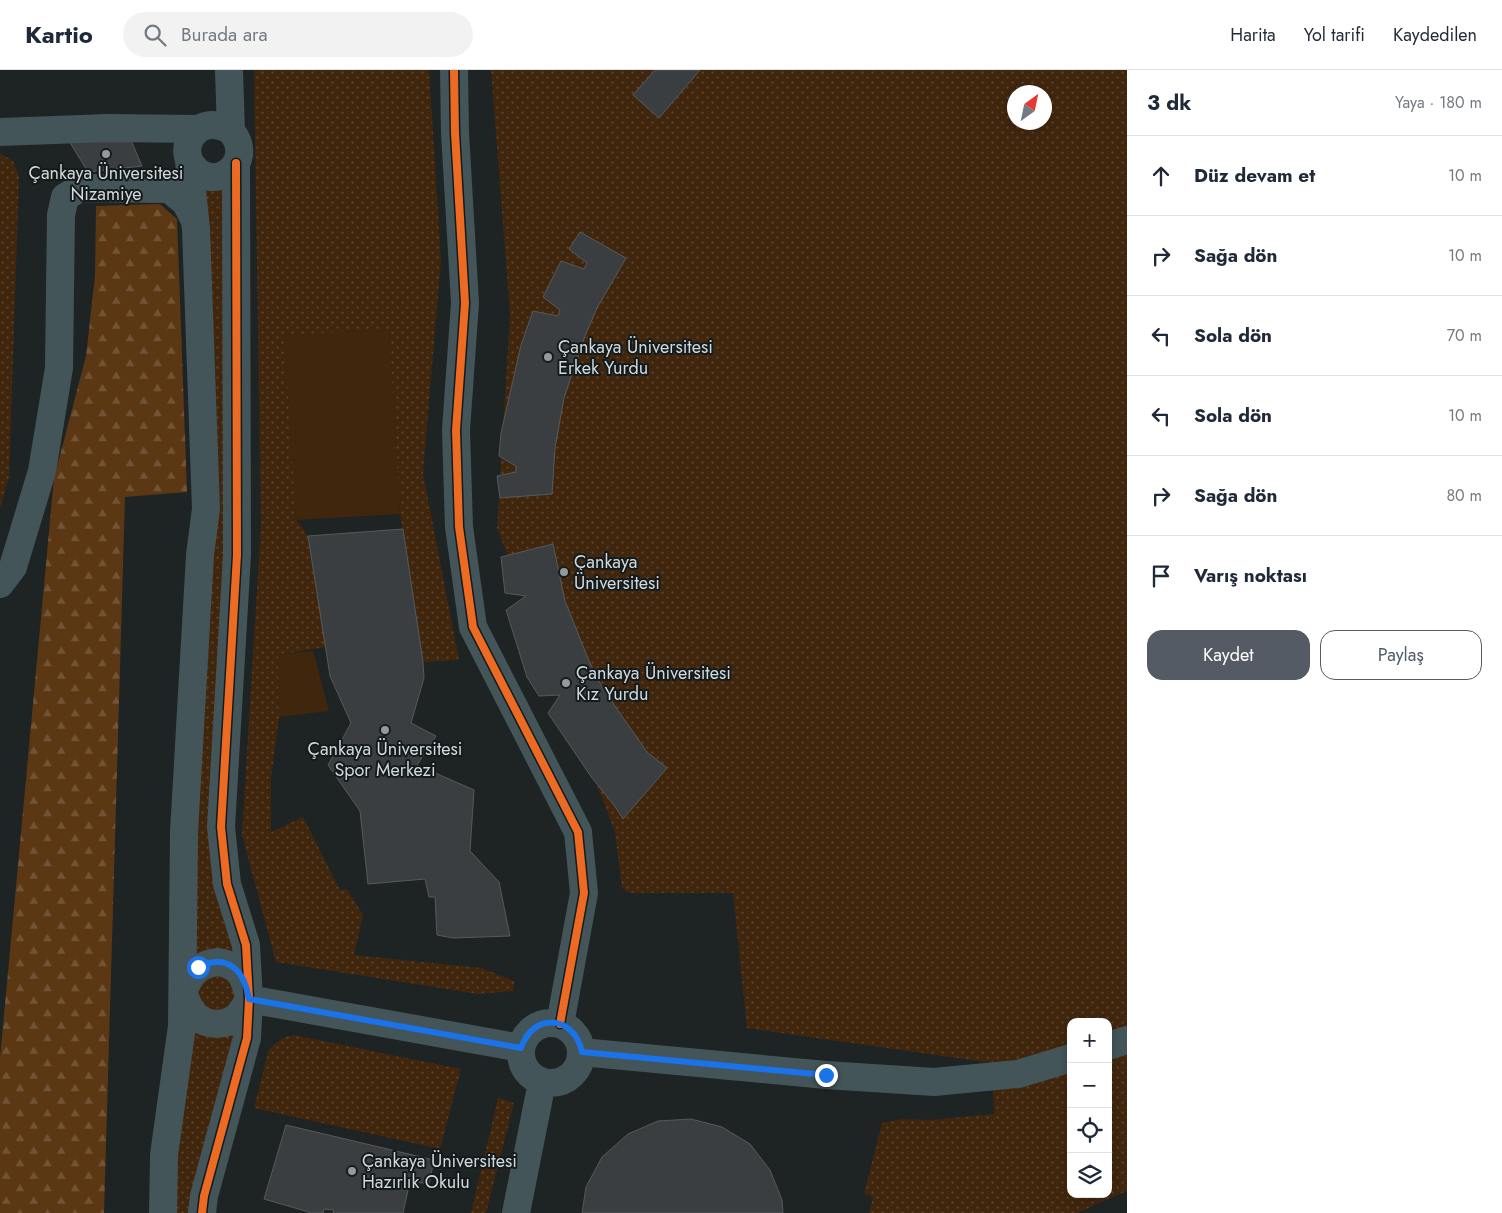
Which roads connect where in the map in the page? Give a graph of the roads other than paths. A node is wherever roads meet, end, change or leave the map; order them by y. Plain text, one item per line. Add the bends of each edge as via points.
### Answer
1 (229, 70) edge
2 (454, 70) edge
3 (198, 129) junction
4 (231, 131) junction
5 (0, 132) edge
6 (189, 161) junction
7 (236, 163) junction
8 (194, 220) junction
9 (236, 506) junction
10 (198, 509) junction
11 (0, 584) edge
12 (221, 827) junction
13 (178, 831) junction
14 (183, 993) junction
15 (249, 999) junction
16 (560, 1024) junction
17 (1127, 1040) edge
18 (1112, 1045) edge
19 (521, 1048) junction
20 (582, 1052) junction
21 (1067, 1059) edge
22 (542, 1082) junction
23 (209, 1203) edge
24 (163, 1213) edge
25 (516, 1213) edge

1 - 4 street
2 - 16 street via 454,133 465,303 456,430 459,527 474,627 578,832 584,892
3 - 4 street via 215,124
3 - 5 street
3 - 6 street via 188,144
4 - 7 street via 239,147
6 - 7 street via 201,174 209,176 225,174
6 - 8 street
7 - 9 street
8 - 10 street
8 - 11 street via 186,203 169,189 80,188 65,197 61,215 58,368 43,462 13,566
9 - 10 street
9 - 12 street via 237,555
10 - 13 street via 200,555
12 - 13 street
12 - 15 street via 227,884 246,945
13 - 14 street
14 - 15 street via 192,1012 200,1020 220,1024 238,1015
14 - 15 street via 191,974 198,967 218,962 237,969 243,977
14 - 24 street via 182,1026 154,1154
15 - 19 street
15 - 23 street via 247,1038
16 - 19 street via 540,1024 524,1038
16 - 20 street via 575,1035
17 - 18 street
19 - 22 street via 523,1065
20 - 21 street via 934,1082 1018,1074
20 - 22 street via 570,1077 552,1083
22 - 25 street

